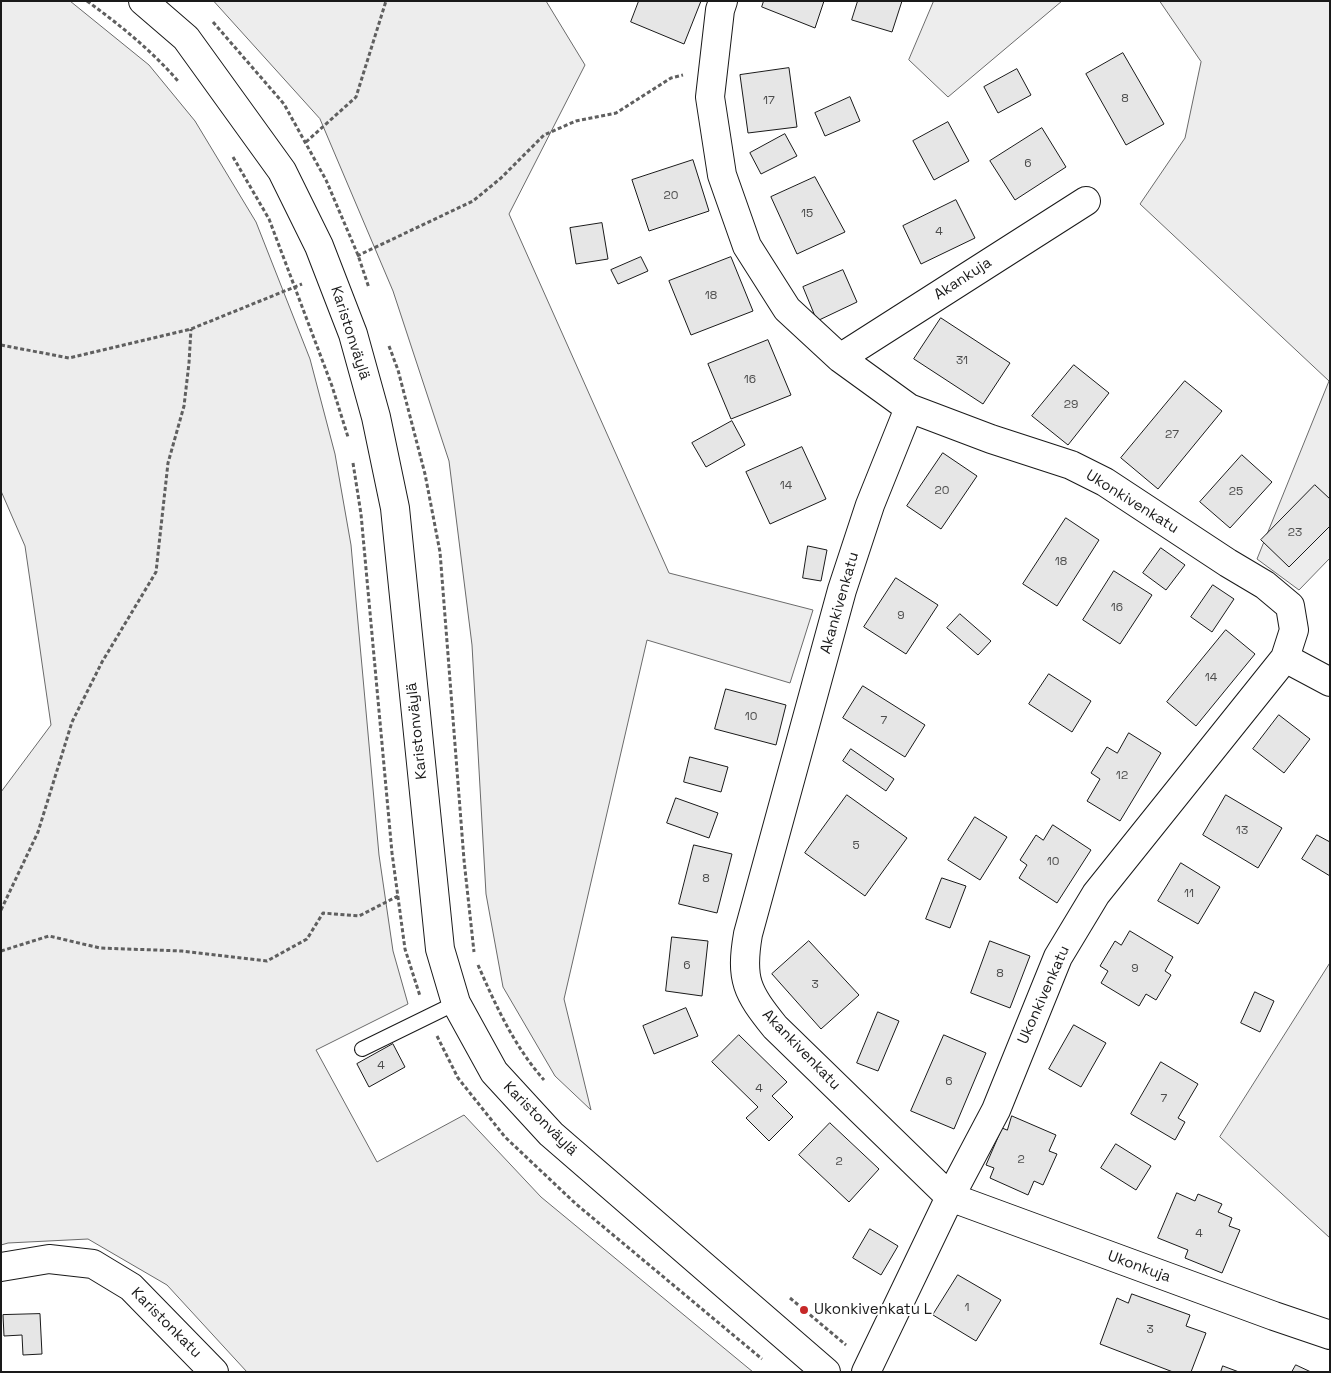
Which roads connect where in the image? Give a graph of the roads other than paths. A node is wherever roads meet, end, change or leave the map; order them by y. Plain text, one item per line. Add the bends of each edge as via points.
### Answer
1 (143, 1) edge
2 (723, 1) edge
3 (1086, 201) dead end
4 (840, 358) junction
5 (909, 408) junction
6 (1285, 658) junction
7 (1330, 682) edge
8 (456, 1002) junction
9 (362, 1049) dead end
10 (950, 1198) junction
11 (1, 1267) edge
12 (1330, 1335) edge
13 (869, 1368) edge
14 (214, 1372) edge
15 (826, 1372) edge

1 - 8 street, Karistonväylä via 186,38 282,171 320,246 353,334 376,417 395,508 440,949
2 - 4 street via 710,97 722,175 747,246 787,309
3 - 4 street, Akankuja
4 - 5 street
5 - 6 street, Ukonkivenkatu via 1071,465 1105,482 1265,585 1290,606 1294,630
5 - 10 street, Akankivenkatu via 870,505 842,590 748,934 744,959 748,986 757,1005 775,1027
6 - 7 street
6 - 10 street, Ukonkivenkatu via 1096,894 1058,957 996,1110
8 - 9 lane
8 - 15 street, Karistonväylä via 494,1072 551,1134
10 - 12 street, Ukonkuja
10 - 13 street, Ukonkivenkatu
11 - 14 street, Karistonkatu via 50,1259 93,1264 131,1287

